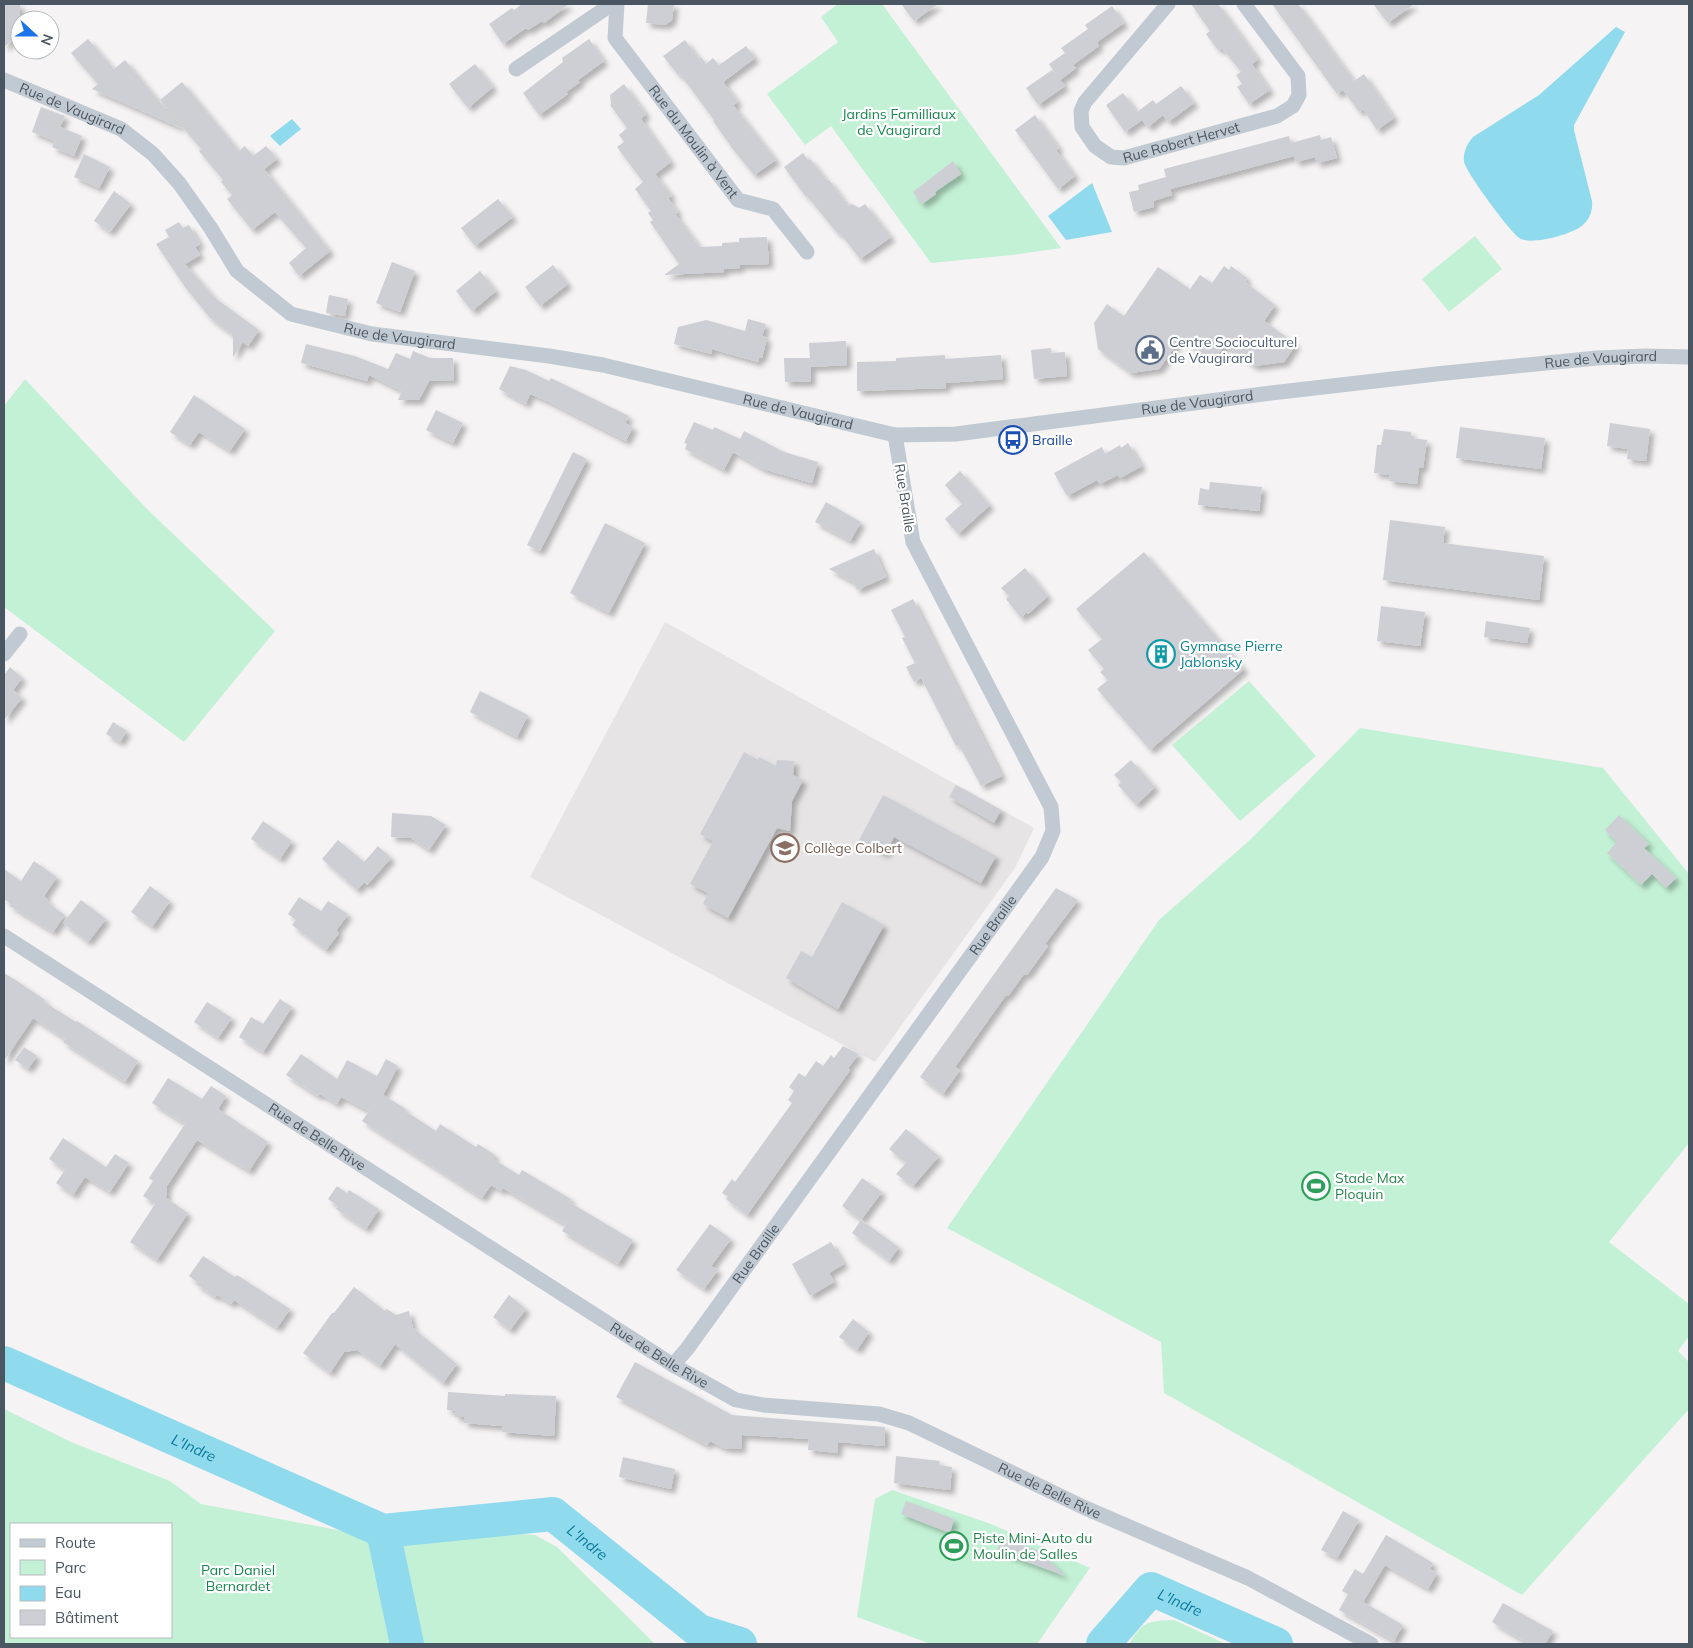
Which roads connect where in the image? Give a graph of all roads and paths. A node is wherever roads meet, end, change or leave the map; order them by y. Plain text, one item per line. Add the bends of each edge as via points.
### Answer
1 (612, 4) edge
2 (618, 4) edge
3 (1168, 4) edge
4 (1244, 4) edge
5 (516, 70) dead end
6 (5, 83) edge
7 (807, 252) dead end
8 (1689, 358) edge
9 (895, 434) junction
10 (20, 634) dead end
11 (4, 654) edge
12 (4, 936) edge
13 (673, 1366) junction
14 (1371, 1644) edge

1 - 5 street
2 - 7 street, Rue du Moulin à Vent via 615,38 718,175 738,200 773,209
3 - 4 street, Rue Robert Hervet via 1081,110 1082,127 1095,146 1110,157 1124,158 1277,116 1293,106 1299,95 1298,76
6 - 9 street, Rue de Vaugirard via 121,129 153,154 210,227 237,271 291,314 372,334 603,365
8 - 9 street, Rue de Vaugirard via 1598,358 1271,393 956,434
9 - 13 street, Rue Braille via 912,542 1051,807 1053,831 1042,857
10 - 11 street
12 - 13 street, Rue de Belle Rive
13 - 14 street, Rue de Belle Rive via 736,1400 879,1414 909,1423 1083,1507 1248,1578

